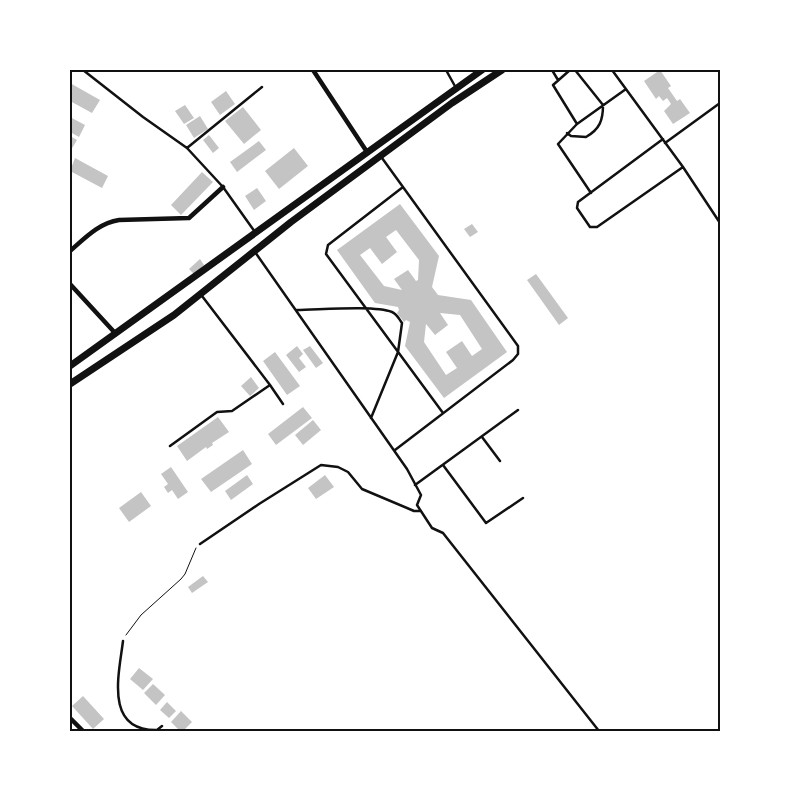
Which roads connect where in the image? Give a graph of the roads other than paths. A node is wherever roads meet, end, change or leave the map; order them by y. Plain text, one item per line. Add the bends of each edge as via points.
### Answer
1 (83, 70) edge
2 (313, 70) edge
3 (446, 70) edge
4 (482, 70) edge
5 (502, 70) edge
6 (552, 70) edge
7 (570, 70) edge
8 (576, 70) edge
9 (612, 70) edge
10 (558, 80) junction
11 (262, 88) dead end
12 (456, 89) junction
13 (626, 90) junction
14 (720, 103) edge
15 (603, 104) junction
16 (577, 124) junction
17 (566, 133) junction
18 (663, 139) junction
19 (665, 143) junction
20 (187, 148) junction
21 (367, 152) junction
22 (381, 156) junction
23 (683, 167) junction
24 (223, 187) junction
25 (403, 188) junction
26 (591, 193) junction
27 (284, 212) junction
28 (291, 222) junction
29 (720, 223) edge
30 (255, 232) junction
31 (254, 250) junction
32 (70, 251) edge
33 (70, 284) edge
34 (201, 295) junction
35 (366, 309) junction
36 (296, 310) junction
37 (116, 334) junction
38 (398, 352) junction
39 (70, 366) edge
40 (70, 384) edge
41 (270, 385) junction
42 (283, 404) dead end
43 (518, 410) dead end
44 (443, 413) junction
45 (371, 418) junction
46 (482, 437) junction
47 (170, 446) dead end
48 (394, 450) junction
49 (500, 460) dead end
50 (443, 465) junction
51 (415, 485) junction
52 (523, 498) dead end
53 (421, 511) junction
54 (200, 544) road end
55 (123, 641) road end
56 (70, 718) edge
57 (162, 726) dead end
58 (83, 731) edge
59 (599, 731) edge

1 - 20 lane
2 - 21 street
3 - 12 lane
4 - 12 main road
5 - 22 main road
6 - 10 lane
7 - 10 lane
8 - 15 lane
9 - 13 lane
10 - 16 lane via 553,88
11 - 20 lane
12 - 21 main road
13 - 15 lane
13 - 18 lane
14 - 19 lane
15 - 16 lane
15 - 17 lane via 595,132 580,138
16 - 17 lane
17 - 26 lane via 559,141 559,147
18 - 19 lane
18 - 26 lane
19 - 23 lane
20 - 24 lane
21 - 27 main road
22 - 25 lane
22 - 28 main road
23 - 26 lane via 593,228 577,206
23 - 29 lane
24 - 30 lane
24 - 32 street via 189,218 108,222
25 - 35 lane via 328,244 326,249 326,254
25 - 44 lane via 518,346 518,354 513,360
27 - 28 main road
27 - 30 main road
28 - 31 main road
30 - 37 main road
31 - 34 main road
31 - 36 lane
33 - 37 street
34 - 40 main road
34 - 41 lane
35 - 36 lane
35 - 38 lane
35 - 38 lane via 396,314 403,326
36 - 45 lane
37 - 39 main road
38 - 44 lane
38 - 45 lane
41 - 42 lane
41 - 47 lane via 232,411 216,412
43 - 46 lane
44 - 48 lane
45 - 48 lane
46 - 49 lane
46 - 50 lane
48 - 51 lane
50 - 51 lane
50 - 52 lane via 486,523
51 - 53 lane via 422,495 417,505
53 - 54 lane via 362,489 348,472 338,467 321,465
53 - 59 lane via 432,528 443,533
55 - 57 lane via 117,693 120,708 127,719 139,728 157,730
56 - 58 street

